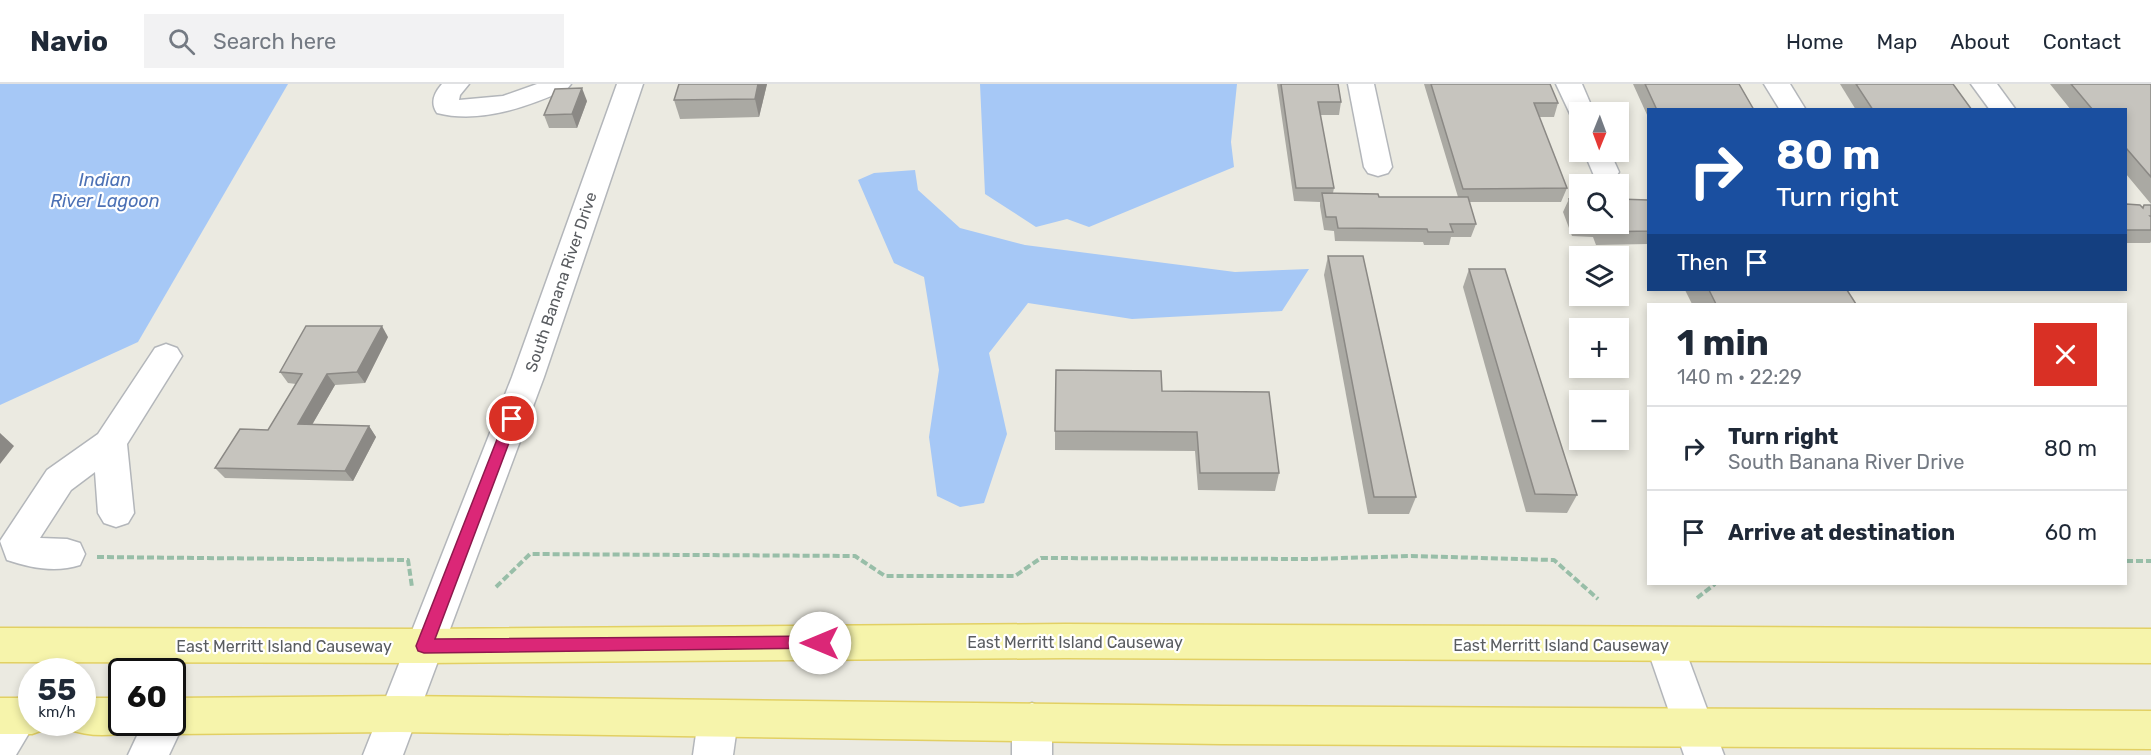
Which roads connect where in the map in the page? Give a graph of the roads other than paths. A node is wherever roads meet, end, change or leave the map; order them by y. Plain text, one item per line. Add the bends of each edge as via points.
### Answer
1 (456, 84) edge
2 (558, 84) edge
3 (630, 84) edge
4 (1361, 84) edge
5 (1569, 84) edge
6 (1778, 84) edge
7 (1984, 84) edge
8 (1577, 102) edge
9 (1792, 108) edge
10 (2002, 108) edge
11 (1378, 167) dead end
12 (166, 356) dead end
13 (110, 443) junction
14 (116, 513) dead end
15 (78, 555) road end
16 (0, 645) edge
17 (1665, 645) junction
18 (424, 646) junction
19 (2151, 646) edge
20 (398, 714) junction
21 (186, 716) edge
22 (2151, 730) edge
23 (158, 736) edge
24 (715, 738) edge
25 (1032, 739) edge
26 (1699, 742) edge
27 (148, 755) edge
28 (383, 755) edge

1 - 2 street via 447,94 446,108 492,108
3 - 18 street, South Banana River Drive via 528,377
4 - 11 street
5 - 8 street
6 - 9 street
7 - 10 street
12 - 13 street
13 - 14 street
13 - 15 street via 59,480 18,541 20,549
16 - 18 main road, East Merritt Island Causeway
17 - 18 main road, East Merritt Island Causeway via 1053,641
17 - 19 main road, East Merritt Island Causeway
17 - 26 street
18 - 20 street, South Banana River Drive
20 - 21 main road
20 - 24 main road
20 - 28 street, South Banana River Drive
22 - 26 main road
23 - 27 street
24 - 25 main road
25 - 26 main road

